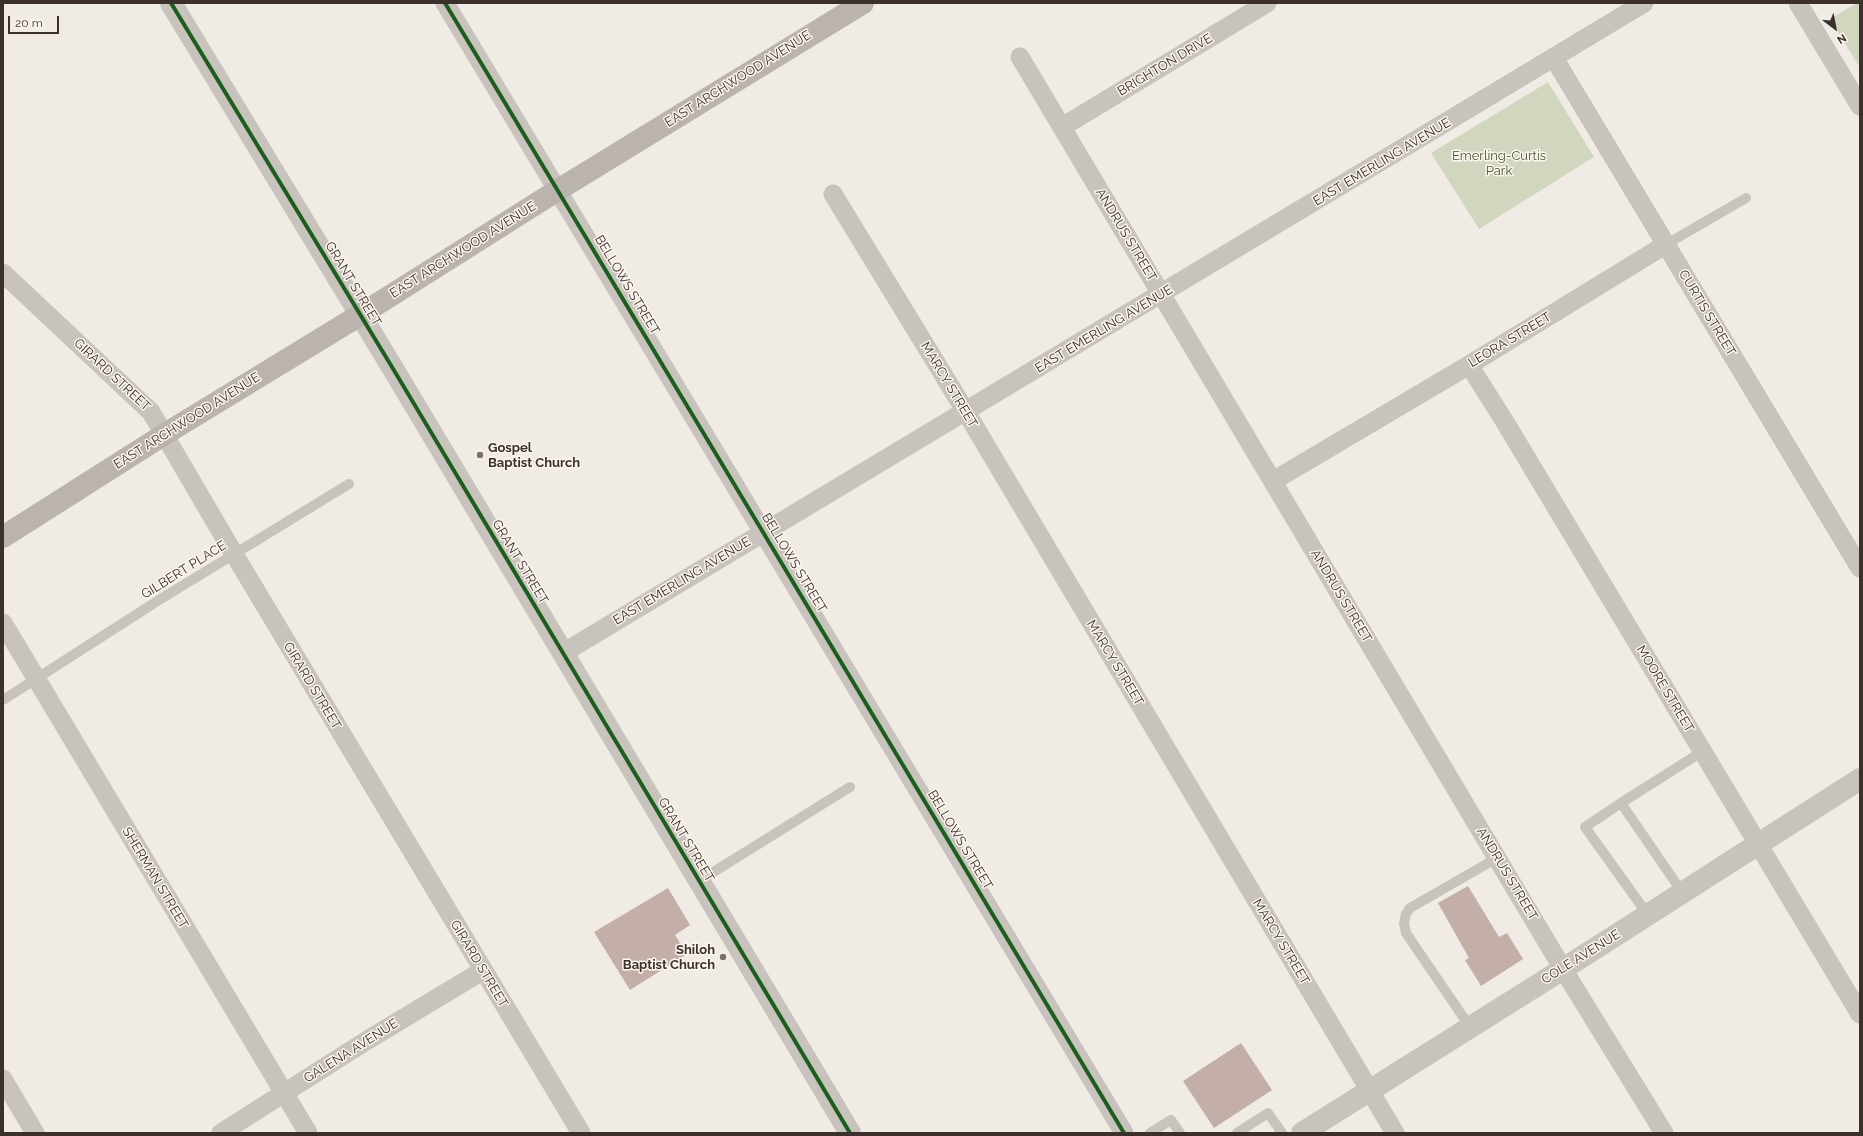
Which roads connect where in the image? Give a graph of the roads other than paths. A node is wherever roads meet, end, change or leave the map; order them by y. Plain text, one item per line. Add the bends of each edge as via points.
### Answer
1 (171, 3) edge
2 (445, 3) edge
3 (862, 3) edge
4 (1644, 3) edge
5 (1798, 3) edge
6 (1260, 5) edge
7 (1020, 57) dead end
8 (1554, 58) junction
9 (1860, 106) edge
10 (1062, 127) junction
11 (558, 190) junction
12 (833, 194) dead end
13 (1746, 198) dead end
14 (1665, 245) junction
15 (3, 273) edge
16 (1162, 294) junction
17 (360, 315) junction
18 (1469, 365) junction
19 (966, 412) junction
20 (165, 434) junction
21 (1273, 481) junction
22 (349, 484) dead end
23 (764, 532) junction
24 (3, 537) edge
25 (234, 554) junction
26 (1860, 568) edge
27 (3, 623) edge
28 (563, 653) junction
29 (36, 680) junction
30 (3, 700) edge
31 (1703, 751) junction
32 (1860, 779) edge
33 (850, 787) dead end
34 (1621, 803) junction
35 (1757, 845) junction
36 (1497, 858) junction
37 (699, 881) junction
38 (1682, 892) junction
39 (1648, 915) junction
40 (1563, 969) junction
41 (482, 971) junction
42 (1860, 1014) edge
43 (1470, 1027) junction
44 (3, 1079) edge
45 (1370, 1091) junction
46 (284, 1093) junction
47 (35, 1133) edge
48 (221, 1133) edge
49 (308, 1133) edge
50 (581, 1133) edge
51 (850, 1133) edge
52 (1124, 1133) edge
53 (1150, 1133) edge
54 (1180, 1133) edge
55 (1236, 1133) edge
56 (1282, 1133) edge
57 (1302, 1133) edge
58 (1395, 1133) edge
59 (1664, 1133) edge

1 - 17 street, GRANT STREET
2 - 11 street, BELLOWS STREET
3 - 11 main road, EAST ARCHWOOD AVENUE
4 - 8 street, EAST EMERLING AVENUE
5 - 9 street
6 - 10 street, BRIGHTON DRIVE
7 - 10 street, ANDRUS STREET
8 - 14 street, CURTIS STREET
8 - 16 street, EAST EMERLING AVENUE
10 - 16 street, ANDRUS STREET
11 - 17 main road, EAST ARCHWOOD AVENUE
11 - 23 street, BELLOWS STREET
12 - 19 street, MARCY STREET
13 - 14 lane, LEORA STREET
14 - 18 street, LEORA STREET
14 - 26 street, CURTIS STREET
15 - 20 street, GIRARD STREET via 151,412
16 - 19 street, EAST EMERLING AVENUE
16 - 21 street, ANDRUS STREET
17 - 20 main road, EAST ARCHWOOD AVENUE
17 - 28 street, GRANT STREET
18 - 21 street, LEORA STREET
18 - 31 street, MOORE STREET
19 - 23 street, EAST EMERLING AVENUE
19 - 45 street, MARCY STREET
20 - 24 main road, EAST ARCHWOOD AVENUE
20 - 25 street, GIRARD STREET
21 - 36 street, ANDRUS STREET
22 - 25 lane, GILBERT PLACE
23 - 28 street, EAST EMERLING AVENUE
23 - 52 street, BELLOWS STREET
25 - 29 lane, GILBERT PLACE
25 - 41 street, GIRARD STREET
27 - 29 street, SHERMAN STREET
28 - 37 street, GRANT STREET
29 - 30 lane, GILBERT PLACE
29 - 46 street, SHERMAN STREET
31 - 34 lane
31 - 35 street, MOORE STREET
32 - 35 street, COLE AVENUE
33 - 37 lane
34 - 38 lane
34 - 39 lane via 1585,827
35 - 38 street, COLE AVENUE
35 - 42 street, MOORE STREET
36 - 40 street, ANDRUS STREET
36 - 43 lane via 1410,908 1404,923 1406,933
37 - 51 street, GRANT STREET
38 - 39 street, COLE AVENUE
39 - 40 street, COLE AVENUE
40 - 43 street, COLE AVENUE
40 - 59 street, ANDRUS STREET
41 - 46 street, GALENA AVENUE
41 - 50 street, GIRARD STREET
43 - 45 street, COLE AVENUE
44 - 47 street
45 - 57 street, COLE AVENUE
45 - 58 street, MARCY STREET
46 - 48 street, GALENA AVENUE
46 - 49 street, SHERMAN STREET
53 - 54 lane via 1171,1120
55 - 56 lane via 1268,1113

